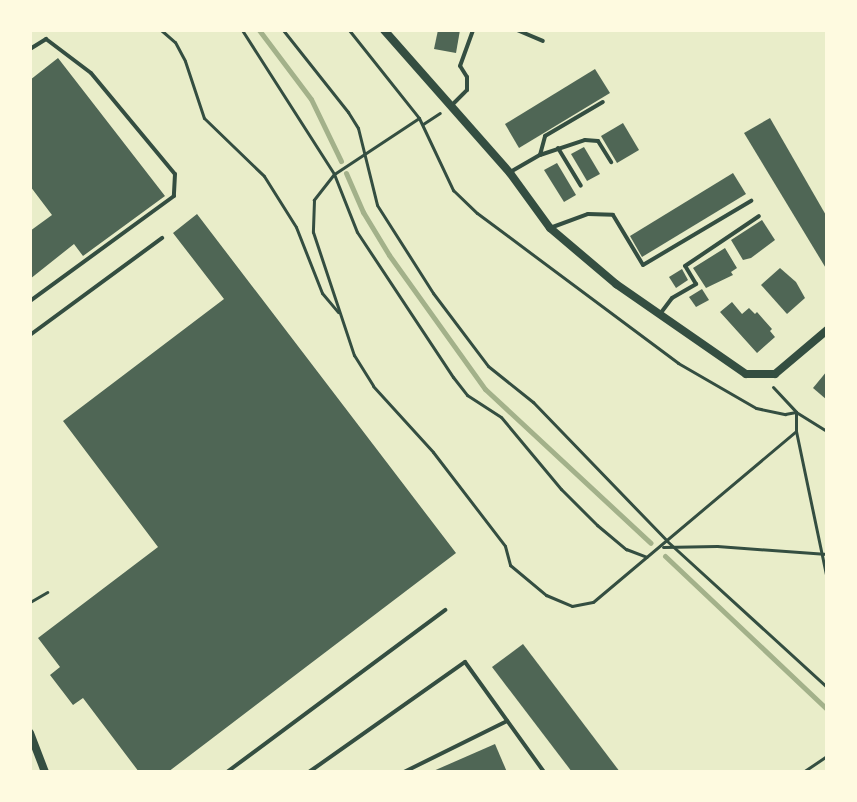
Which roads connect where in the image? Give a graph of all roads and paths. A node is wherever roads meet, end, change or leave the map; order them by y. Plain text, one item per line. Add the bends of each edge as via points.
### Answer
1 (161, 30) edge
2 (242, 30) edge
3 (283, 30) edge
4 (349, 30) edge
5 (384, 30) edge
6 (473, 30) edge
7 (517, 30) edge
8 (543, 41) dead end
9 (30, 49) edge
10 (603, 102) dead end
11 (450, 107) junction
12 (419, 118) junction
13 (423, 124) junction
14 (558, 148) junction
15 (363, 154) junction
16 (540, 155) junction
17 (611, 162) dead end
18 (510, 173) junction
19 (334, 174) junction
20 (581, 186) dead end
21 (751, 201) dead end
22 (759, 216) dead end
23 (550, 228) junction
24 (162, 238) dead end
25 (30, 301) edge
26 (341, 315) junction
27 (659, 315) junction
28 (827, 330) edge
29 (30, 335) edge
30 (768, 376) junction
31 (796, 412) junction
32 (796, 431) junction
33 (827, 431) edge
34 (669, 543) junction
35 (824, 554) edge
36 (648, 557) junction
37 (827, 579) edge
38 (47, 592) dead end
39 (30, 602) edge
40 (445, 610) dead end
41 (827, 687) edge
42 (507, 721) junction
43 (30, 733) edge
44 (32, 747) edge
45 (827, 756) edge
46 (45, 772) edge
47 (227, 772) edge
48 (309, 772) edge
49 (404, 772) edge
50 (544, 772) edge
51 (803, 772) edge

1 - 26 path via 185,61 204,118 264,176 296,227 322,293
2 - 19 path
3 - 15 path via 348,112 358,128
4 - 12 path
5 - 11 street
6 - 11 lane via 460,66 467,90
7 - 8 lane
9 - 25 lane via 46,39 91,73 175,174 174,196
10 - 16 lane via 545,136
11 - 13 path
11 - 18 street
12 - 13 path
12 - 15 path
13 - 31 path via 440,169 477,213 678,363 756,408
14 - 16 lane
14 - 17 lane via 593,140
14 - 20 lane
15 - 19 path
15 - 34 path via 377,205 396,239 488,366 533,402
16 - 18 lane
18 - 23 street
19 - 26 path via 314,200 313,232
19 - 36 path via 357,232 467,395 501,417 597,525 626,549
21 - 23 lane via 643,265 613,215 588,214
22 - 27 lane via 685,266 696,284 672,298
23 - 27 street
24 - 29 lane
26 - 36 path via 354,355 373,386 451,475 505,546 510,565 546,595 572,606 593,602
27 - 30 street via 746,374
28 - 30 street
30 - 31 path
31 - 32 path
31 - 33 path
32 - 34 path
32 - 35 path
34 - 35 path
34 - 36 path
34 - 41 path
35 - 37 path
38 - 39 path
40 - 47 lane
42 - 48 lane via 465,662
42 - 49 lane
42 - 50 lane
43 - 44 street
44 - 46 street
45 - 51 path

